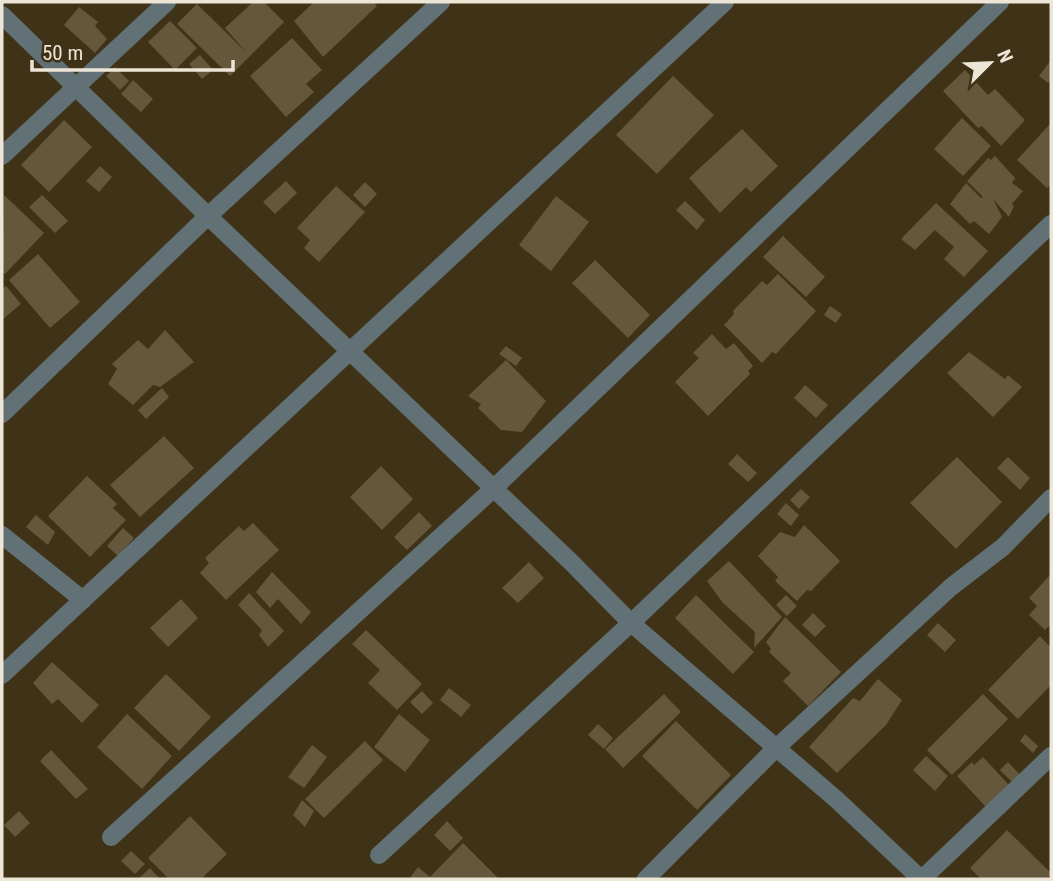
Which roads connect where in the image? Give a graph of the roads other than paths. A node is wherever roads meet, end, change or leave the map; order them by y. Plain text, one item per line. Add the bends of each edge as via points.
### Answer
1 (167, 2) edge
2 (441, 2) edge
3 (725, 2) edge
4 (1000, 2) edge
5 (2, 15) edge
6 (75, 89) junction
7 (2, 156) edge
8 (208, 216) junction
9 (1051, 224) edge
10 (350, 352) junction
11 (2, 414) edge
12 (492, 490) junction
13 (1051, 498) edge
14 (2, 535) edge
15 (83, 600) junction
16 (631, 623) junction
17 (2, 675) edge
18 (775, 749) junction
19 (1051, 756) edge
20 (111, 837) dead end
21 (379, 855) dead end
22 (646, 879) edge
23 (921, 879) edge

1 - 6 street
2 - 8 street
3 - 10 street
4 - 12 street
5 - 6 street
6 - 7 street
6 - 8 street
8 - 10 street
8 - 11 street
9 - 16 street
10 - 12 street
10 - 15 street
12 - 16 street
12 - 20 street
13 - 18 street via 1003,547 951,587
14 - 15 street
15 - 17 street
16 - 18 street
16 - 21 street
18 - 22 street
18 - 23 street
19 - 23 street

